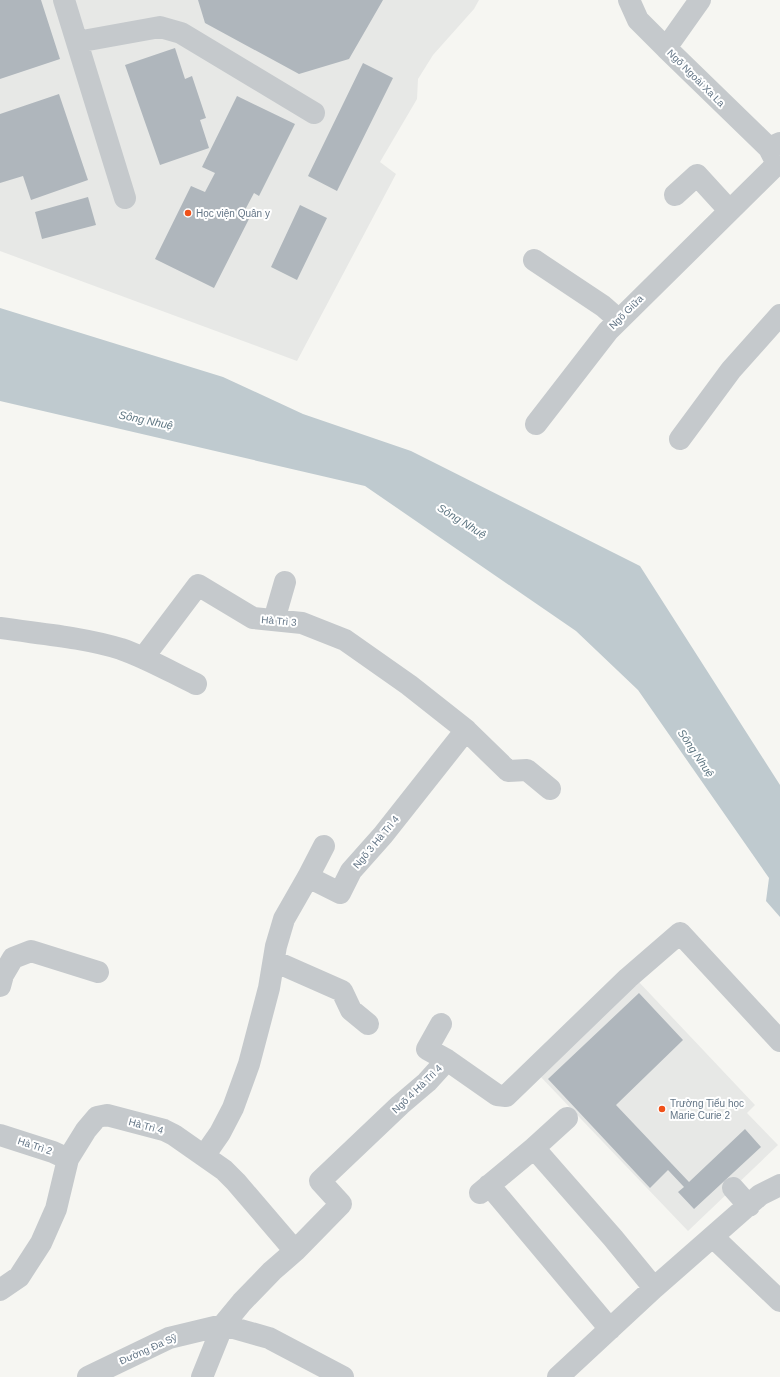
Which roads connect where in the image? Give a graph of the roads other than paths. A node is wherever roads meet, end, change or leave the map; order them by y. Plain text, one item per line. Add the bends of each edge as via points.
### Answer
1 (64, 0) edge
2 (629, 0) edge
3 (700, 0) edge
4 (77, 42) junction
5 (666, 48) junction
6 (314, 112) dead end
7 (774, 146) edge
8 (675, 195) dead end
9 (125, 198) dead end
10 (729, 210) junction
11 (534, 260) dead end
12 (780, 315) edge
13 (619, 320) junction
14 (536, 424) dead end
15 (680, 439) dead end
16 (285, 582) dead end
17 (274, 620) junction
18 (0, 628) edge
19 (143, 658) junction
20 (196, 684) dead end
21 (466, 730) junction
22 (550, 789) dead end
23 (324, 846) dead end
24 (308, 877) junction
25 (274, 961) junction
26 (98, 972) dead end
27 (0, 986) edge
28 (368, 1024) dead end
29 (441, 1024) dead end
30 (780, 1041) edge
31 (447, 1060) junction
32 (567, 1118) dead end
33 (0, 1135) edge
34 (534, 1148) junction
35 (204, 1156) junction
36 (68, 1159) junction
37 (780, 1185) edge
38 (733, 1188) dead end
39 (749, 1206) junction
40 (713, 1237) junction
41 (295, 1251) junction
42 (654, 1288) junction
43 (776, 1289) edge
44 (0, 1290) edge
45 (223, 1325) junction
46 (610, 1329) junction
47 (88, 1377) edge
48 (202, 1377) edge
49 (342, 1377) edge
50 (558, 1377) edge

1 - 4 street
2 - 5 street via 638,20
3 - 5 street, Ngõ Ngoài Xa La
4 - 6 street via 160,27 181,33
4 - 9 street
5 - 7 street, Ngõ Ngoài Xa La
7 - 10 street, Ngõ Giữa via 777,164
8 - 10 street via 696,176
10 - 13 street, Ngõ Giữa
11 - 13 street via 603,306
12 - 15 street via 731,370
13 - 14 street, Ngõ Giữa
16 - 17 street
17 - 19 street, Hà Trì 3 via 253,618 198,585
17 - 21 street, Hà Trì 3 via 302,623 345,640 409,685
18 - 19 street via 80,640 120,649
19 - 20 street
21 - 22 street, Hà Trì 3 via 508,771 527,770
21 - 24 street, Ngõ 3 Hà Trì 4 via 383,835 351,871 340,893
23 - 24 street
24 - 25 street via 284,918
25 - 28 street via 342,991 351,1010
25 - 35 street via 258,1033 234,1108
26 - 27 street via 31,951 13,958
29 - 31 street via 427,1049
30 - 31 street, Ngõ 4 Hà Trì 4 via 680,933 628,978 506,1096 496,1095
31 - 41 street, Ngõ 4 Hà Trì 4 via 427,1082 320,1181 340,1204
32 - 34 street
33 - 36 street, Hà Trì 2
34 - 42 street
34 - 46 street via 484,1189
35 - 36 street, Hà Trì 4 via 164,1130 107,1116 97,1117
35 - 41 street, Hà Trì 4 via 236,1182
36 - 44 street, Hà Trì 4 via 56,1209 41,1243 20,1278
37 - 39 street via 760,1195
38 - 39 street
39 - 40 street
40 - 42 street
40 - 43 street
41 - 45 street via 272,1271
42 - 46 street
45 - 47 street, Đường Đa Sỹ via 169,1338
45 - 48 street
45 - 49 street, Đường Đa Sỹ via 268,1338
46 - 50 street

